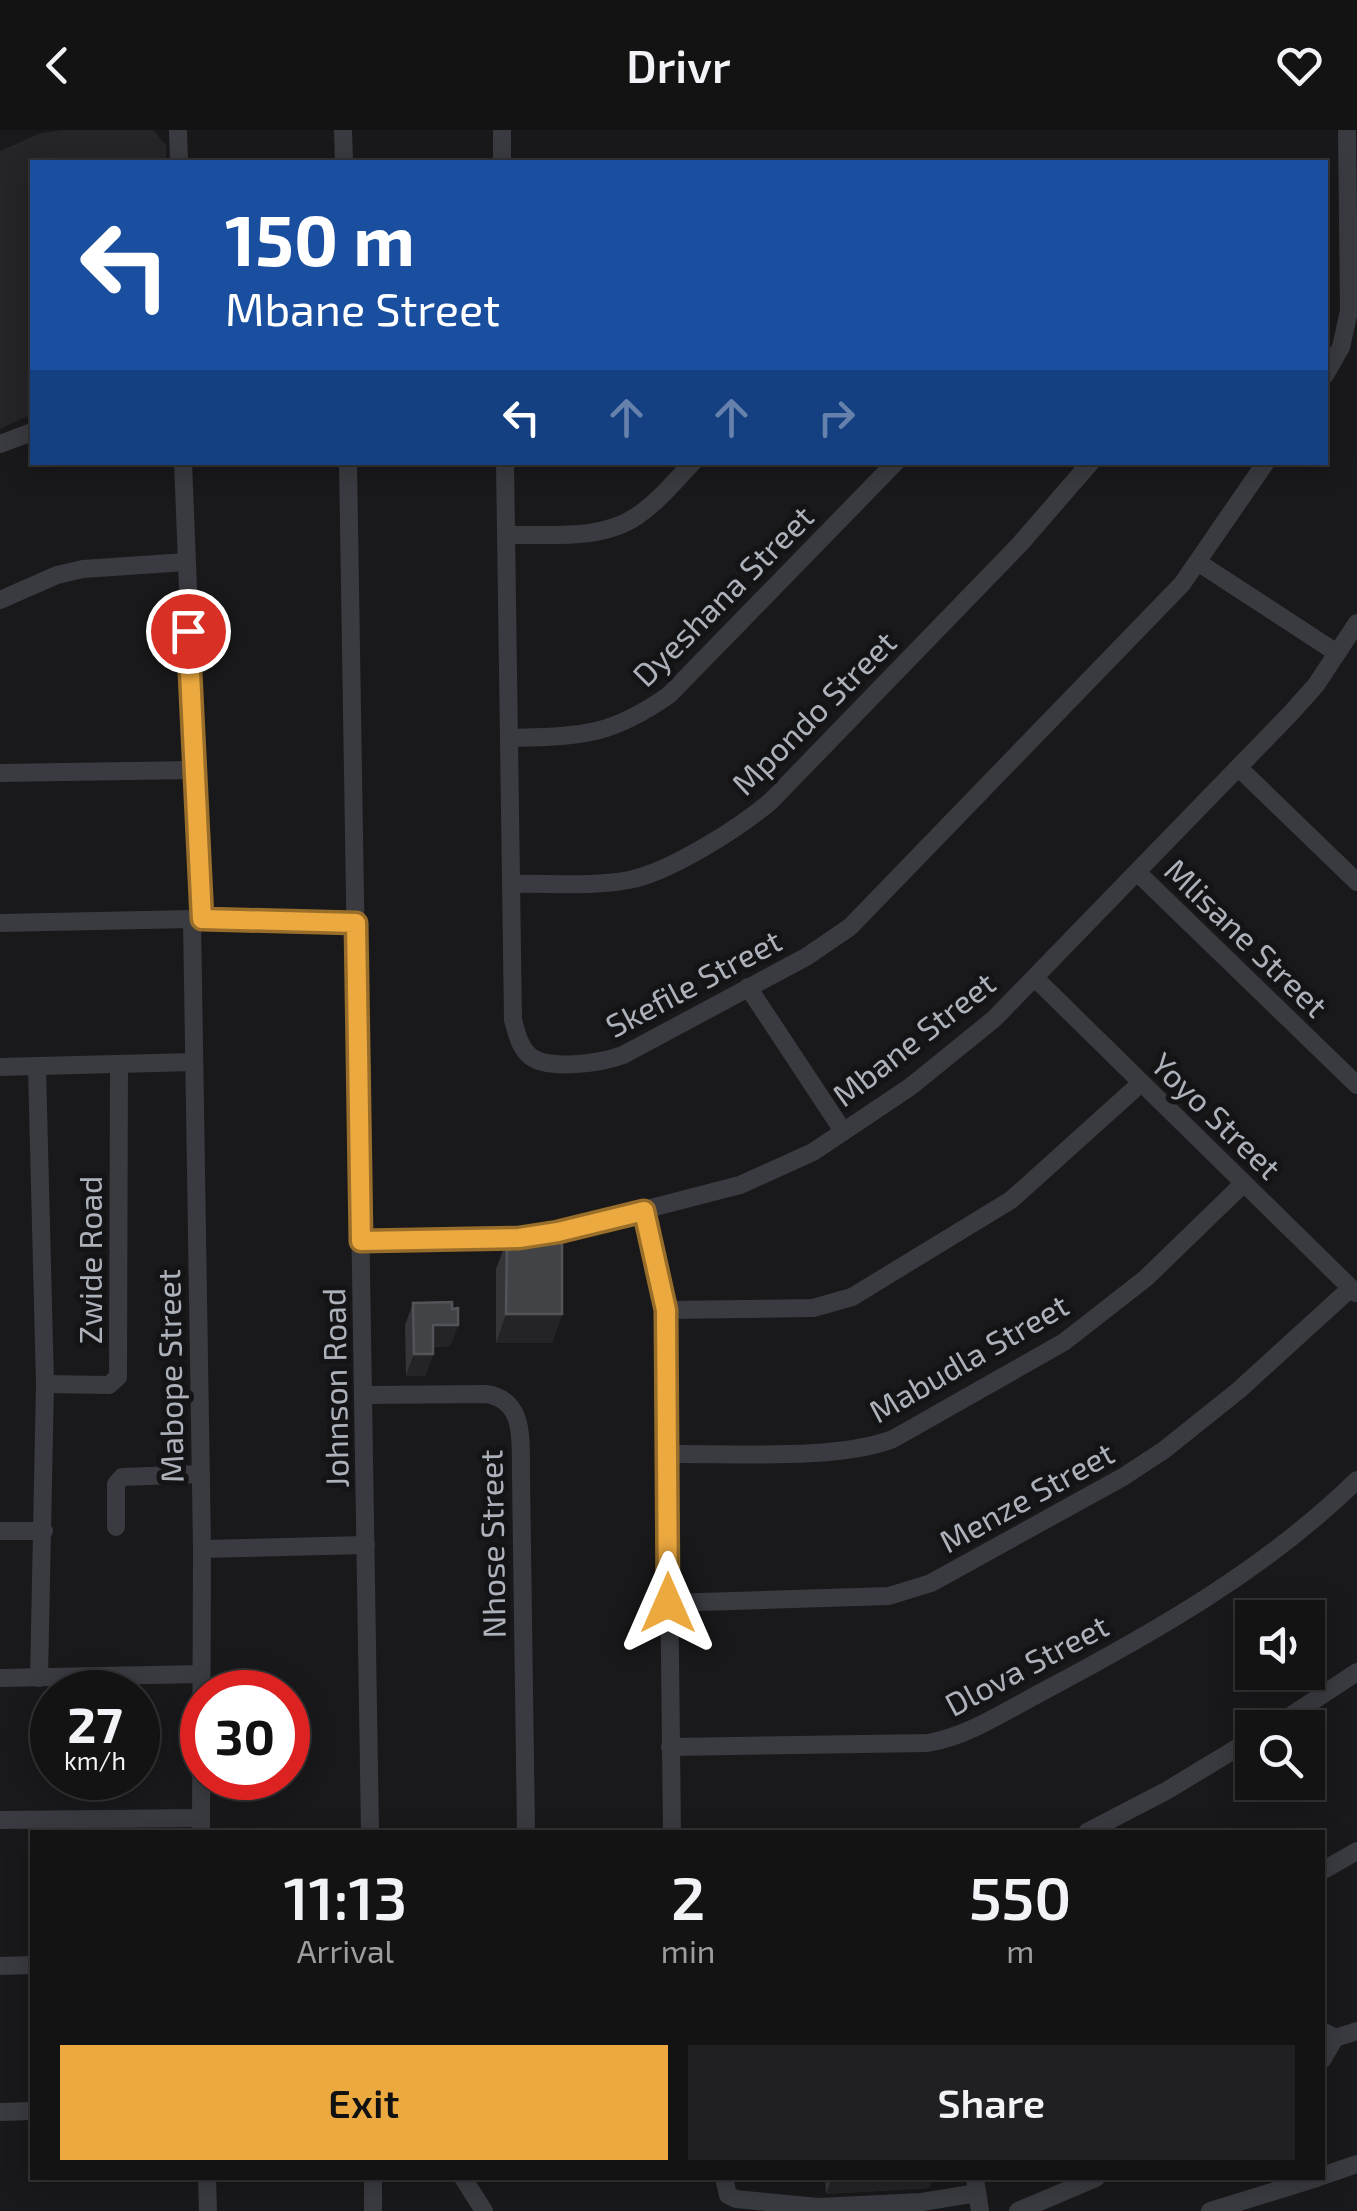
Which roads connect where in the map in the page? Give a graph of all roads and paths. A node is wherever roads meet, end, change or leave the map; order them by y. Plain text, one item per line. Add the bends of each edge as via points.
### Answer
1 (178, 130) edge
2 (343, 130) edge
3 (502, 130) edge
4 (1347, 130) edge
5 (179, 160) edge
6 (344, 160) edge
7 (502, 160) edge
8 (1347, 198) junction
9 (1328, 199) edge
10 (1328, 369) edge
11 (30, 433) edge
12 (0, 444) edge
13 (182, 465) edge
14 (348, 465) edge
15 (505, 465) edge
16 (689, 465) edge
17 (893, 465) edge
18 (1087, 465) edge
19 (1264, 465) edge
20 (508, 534) junction
21 (186, 562) junction
22 (1199, 563) junction
23 (0, 600) edge
24 (1357, 623) edge
25 (1337, 653) junction
26 (510, 738) junction
27 (1239, 768) junction
28 (194, 770) junction
29 (0, 773) edge
30 (1353, 870) edge
31 (1138, 873) junction
32 (512, 884) junction
33 (197, 919) junction
34 (0, 922) edge
35 (356, 923) junction
36 (1035, 978) junction
37 (748, 987) junction
38 (194, 1062) junction
39 (118, 1065) junction
40 (37, 1066) junction
41 (0, 1067) edge
42 (1141, 1083) junction
43 (1357, 1085) edge
44 (843, 1131) junction
45 (1244, 1184) junction
46 (644, 1211) junction
47 (361, 1241) junction
48 (1354, 1291) edge
49 (666, 1310) junction
50 (45, 1384) junction
51 (364, 1395) junction
52 (668, 1454) junction
53 (201, 1474) junction
54 (1357, 1480) edge
55 (116, 1527) dead end
56 (0, 1531) edge
57 (44, 1532) junction
58 (366, 1545) junction
59 (202, 1549) junction
60 (668, 1603) junction
61 (39, 1670) edge
62 (201, 1670) edge
63 (1357, 1672) edge
64 (0, 1678) edge
65 (30, 1678) edge
66 (1299, 1710) edge
67 (670, 1747) junction
68 (1235, 1749) edge
69 (201, 1800) edge
70 (0, 1820) edge
71 (201, 1826) edge
72 (370, 1830) edge
73 (526, 1830) edge
74 (672, 1830) edge
75 (1091, 1830) edge
76 (1357, 1851) edge
77 (1325, 1869) edge
78 (30, 1965) edge
79 (0, 1966) edge
80 (1357, 2031) edge
81 (1329, 2034) edge
82 (0, 2112) edge
83 (30, 2112) edge
84 (1357, 2164) edge
85 (1325, 2175) edge
86 (207, 2180) edge
87 (373, 2180) edge
88 (464, 2180) edge
89 (724, 2180) edge
90 (1091, 2180) edge
91 (1310, 2180) edge
92 (977, 2194) edge
93 (208, 2211) edge
94 (373, 2211) edge
95 (484, 2211) edge
96 (1018, 2211) edge
97 (1210, 2211) edge

1 - 5 street
2 - 6 street
3 - 7 street
4 - 8 street
8 - 9 street
8 - 10 street via 1346,330
11 - 12 street
13 - 21 street, Mabope Street
14 - 35 street, Johnson Road
15 - 20 street, Skefile Street
16 - 20 street via 620,526
17 - 26 street, Dyeshana Street via 669,695 603,732
18 - 32 street, Mpondo Street via 1020,544 751,818 629,880
19 - 22 street, Skefile Street
20 - 26 street, Skefile Street
21 - 23 street via 83,569
21 - 28 street, Mabope Street
22 - 25 street
22 - 37 street, Skefile Street via 850,927
24 - 25 street, Mbane Street
25 - 27 street, Mbane Street
26 - 32 street, Skefile Street
27 - 30 street
27 - 31 street, Mbane Street
28 - 29 street
28 - 33 street, Mabope Street
31 - 36 street, Mbane Street
31 - 43 street, Mlisane Street
32 - 37 street, Skefile Street via 514,1020 523,1048 541,1062 623,1056
33 - 34 street
33 - 35 street
33 - 38 street, Mabope Street
35 - 47 street, Johnson Road
36 - 42 street, Yoyo Street
36 - 44 street, Mbane Street via 956,1052
37 - 44 street
38 - 39 street
38 - 53 street, Mabope Street
39 - 40 street
39 - 50 street, Zwide Road via 118,1377 109,1385
40 - 41 street
40 - 50 street
42 - 45 street, Yoyo Street
42 - 49 street via 1011,1200 852,1296 813,1308
44 - 46 street, Mbane Street via 779,1169
45 - 48 street, Yoyo Street
45 - 52 street, Mabudla Street via 1078,1332 893,1440 836,1451
46 - 47 street, Mbane Street via 519,1238
46 - 49 street
47 - 51 street, Johnson Road
48 - 60 street, Menze Street via 1164,1450 931,1583 889,1596
49 - 52 street
50 - 57 street
51 - 58 street, Johnson Road
51 - 73 street, Nhose Street via 498,1395 515,1412
52 - 60 street
53 - 55 street via 122,1476 116,1484
53 - 59 street, Mabope Street
54 - 67 street, Dlova Street via 1289,1541 1215,1593 960,1735 928,1743
56 - 57 street
57 - 61 street
58 - 59 street
58 - 72 street, Johnson Road
59 - 62 street, Mabope Street
60 - 67 street
63 - 66 street
64 - 65 street
67 - 74 street
68 - 75 street
69 - 71 street, Mabope Street
70 - 71 street
76 - 77 street
78 - 79 street
80 - 81 street
82 - 83 street
84 - 85 street
86 - 93 street
87 - 94 street
88 - 95 street
89 - 92 street via 736,2200 818,2207
90 - 96 street
91 - 97 street

